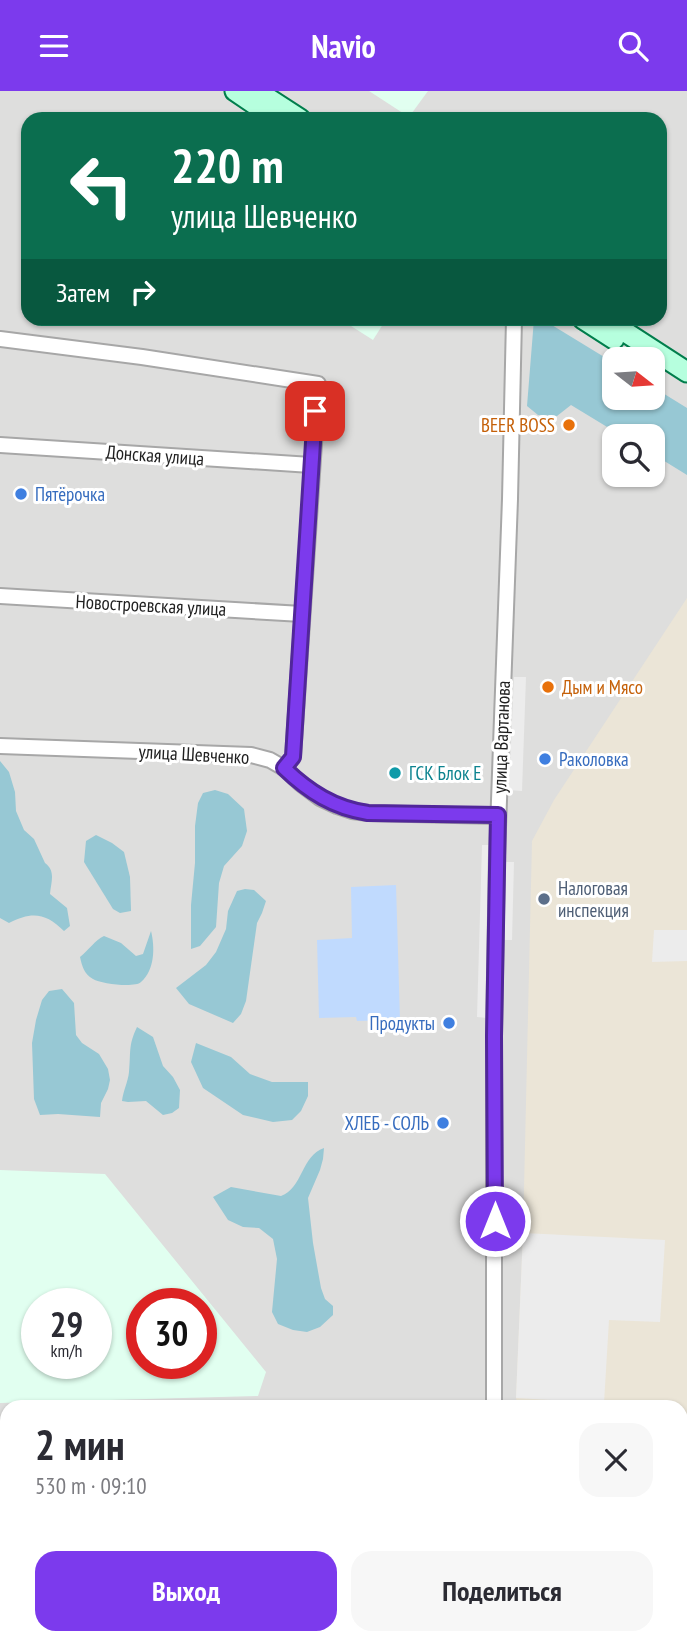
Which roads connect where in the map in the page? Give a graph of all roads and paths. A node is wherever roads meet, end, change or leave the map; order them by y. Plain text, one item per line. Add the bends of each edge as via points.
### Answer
1 (234, 91) edge
2 (257, 91) edge
3 (266, 112) edge
4 (289, 112) edge
5 (514, 326) edge
6 (594, 326) edge
7 (614, 326) edge
8 (0, 339) edge
9 (626, 347) edge
10 (665, 370) edge
11 (686, 380) edge
12 (0, 445) edge
13 (311, 465) junction
14 (0, 596) edge
15 (302, 614) junction
16 (0, 746) edge
17 (284, 768) junction
18 (498, 815) junction
19 (494, 1400) edge

1 - 3 main road
2 - 4 main road
5 - 18 street, улица Вартанова
6 - 9 main road
7 - 11 main road
8 - 13 street via 318,384
10 - 11 main road
12 - 13 street, Донская улица
13 - 15 street
14 - 15 street, Новостроевская улица
15 - 17 street via 293,757
16 - 17 street, улица Шевченко via 251,755
17 - 18 street, улица Шевченко via 320,797 352,811
18 - 19 street, улица Вартанова

